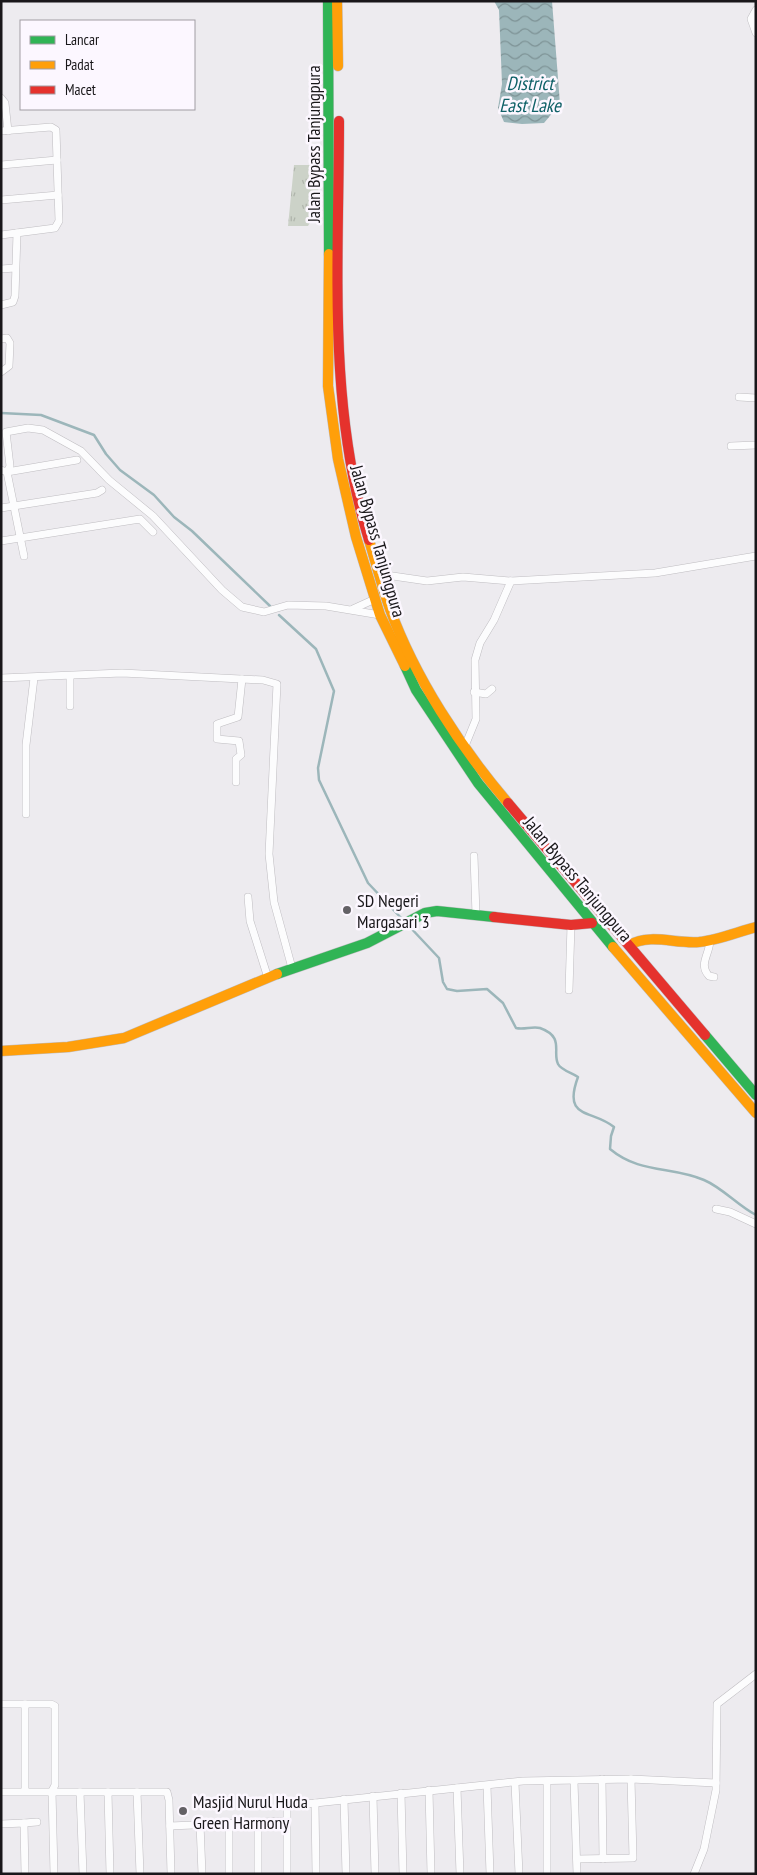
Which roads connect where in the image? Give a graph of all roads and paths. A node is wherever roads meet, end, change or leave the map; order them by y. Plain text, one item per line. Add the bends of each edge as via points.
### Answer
1 (328, 1) edge
2 (337, 1) edge
3 (756, 10) edge
4 (756, 33) edge
5 (2, 98) edge
6 (5, 131) edge
7 (57, 160) junction
8 (1, 165) edge
9 (58, 195) junction
10 (1, 200) edge
11 (17, 233) junction
12 (1, 235) edge
13 (16, 268) junction
14 (1, 270) edge
15 (1, 305) edge
16 (1, 339) edge
17 (4, 371) edge
18 (739, 397) dead end
19 (756, 398) edge
20 (4, 431) edge
21 (756, 445) edge
22 (731, 446) dead end
23 (77, 460) dead end
24 (3, 472) edge
25 (102, 490) dead end
26 (14, 506) junction
27 (1, 508) edge
28 (153, 532) dead end
29 (21, 537) junction
30 (1, 541) edge
31 (24, 556) dead end
32 (756, 556) edge
33 (379, 574) junction
34 (511, 581) junction
35 (375, 599) junction
36 (353, 609) junction
37 (380, 615) junction
38 (70, 676) junction
39 (1, 678) edge
40 (34, 678) junction
41 (242, 678) junction
42 (492, 689) dead end
43 (474, 692) junction
44 (70, 706) dead end
45 (465, 746) junction
46 (236, 782) dead end
47 (26, 814) dead end
48 (474, 856) dead end
49 (248, 897) dead end
50 (476, 915) junction
51 (592, 923) junction
52 (571, 926) junction
53 (756, 926) edge
54 (710, 940) junction
55 (629, 945) junction
56 (292, 968) junction
57 (714, 977) dead end
58 (268, 978) junction
59 (569, 990) dead end
60 (1, 1051) edge
61 (756, 1095) edge
62 (756, 1113) edge
63 (716, 1209) dead end
64 (756, 1224) edge
65 (756, 1674) edge
66 (1, 1704) edge
67 (25, 1704) junction
68 (602, 1779) junction
69 (631, 1779) junction
70 (547, 1781) junction
71 (574, 1781) junction
72 (516, 1783) junction
73 (716, 1783) junction
74 (487, 1786) junction
75 (457, 1788) junction
76 (429, 1790) junction
77 (25, 1791) junction
78 (52, 1791) junction
79 (1, 1792) edge
80 (80, 1792) junction
81 (108, 1792) junction
82 (137, 1792) junction
83 (401, 1793) junction
84 (373, 1796) junction
85 (344, 1799) junction
86 (315, 1803) junction
87 (286, 1821) junction
88 (37, 1822) dead end
89 (24, 1823) junction
90 (229, 1823) junction
91 (1, 1824) edge
92 (200, 1824) junction
93 (258, 1824) junction
94 (170, 1826) junction
95 (577, 1859) junction
96 (603, 1859) junction
97 (26, 1874) edge
98 (54, 1874) edge
99 (83, 1874) edge
100 (110, 1874) edge
101 (140, 1874) edge
102 (171, 1874) edge
103 (202, 1874) edge
104 (229, 1874) edge
105 (258, 1874) edge
106 (287, 1874) edge
107 (316, 1874) edge
108 (346, 1874) edge
109 (375, 1874) edge
110 (403, 1874) edge
111 (431, 1874) edge
112 (460, 1874) edge
113 (490, 1874) edge
114 (519, 1874) edge
115 (547, 1874) edge
116 (577, 1874) edge
117 (694, 1874) edge

1 - 35 main road, Jalan Bypass Tanjungpura via 328,386 338,459 356,537
2 - 33 main road, Jalan Bypass Tanjungpura via 338,364 349,458
3 - 4 street via 751,19
5 - 6 street via 5,103
6 - 7 street via 55,128
7 - 8 street
7 - 9 street
9 - 10 street
9 - 11 street via 57,227
11 - 12 street
11 - 13 street
13 - 14 street
13 - 15 street via 13,302
16 - 17 street via 7,338 10,343 9,366
18 - 19 street
20 - 24 street via 10,466
20 - 36 street via 43,430 81,451 242,606 264,612 294,604
21 - 22 street
23 - 24 street
24 - 26 street
25 - 26 street
26 - 27 street
26 - 29 street
28 - 29 street via 140,519
29 - 30 street
29 - 31 street
32 - 34 street via 655,573
33 - 34 street via 428,581 464,577
33 - 45 main road, Jalan Bypass Tanjungpura via 422,679
34 - 43 street via 480,643 475,660
35 - 36 street
35 - 37 main road, Jalan Bypass Tanjungpura
36 - 37 street
37 - 51 main road, Jalan Bypass Tanjungpura via 416,690 478,783
38 - 40 street
38 - 41 street via 122,673
38 - 44 street
39 - 40 street
40 - 47 street via 26,745
41 - 46 street via 238,716 216,727 218,739 239,741 241,755 236,760
41 - 56 street via 275,682 278,687 269,854 274,902
42 - 43 street via 486,694
43 - 45 street via 476,719
45 - 55 main road, Jalan Bypass Tanjungpura via 487,779
48 - 50 street
49 - 58 street via 250,921
50 - 52 main road
50 - 56 main road via 425,913 367,943
51 - 52 main road
51 - 62 main road, Jalan Bypass Tanjungpura
52 - 59 street
53 - 54 main road
54 - 55 main road via 687,942 651,937
54 - 57 street via 704,968 708,976
55 - 61 main road, Jalan Bypass Tanjungpura
56 - 58 main road
58 - 60 main road via 124,1038 68,1047
63 - 64 street
65 - 73 street via 717,1704
66 - 67 street
67 - 77 street
67 - 78 street via 55,1706 55,1785
68 - 69 street
68 - 71 street
68 - 96 street
69 - 73 street
69 - 96 street via 633,1858
70 - 71 street
70 - 72 street
70 - 115 street
71 - 95 street
72 - 74 street
72 - 114 street
73 - 117 street via 704,1849
74 - 75 street
74 - 113 street
75 - 76 street
75 - 112 street
76 - 83 street
76 - 111 street
77 - 78 street
77 - 79 street
78 - 80 street
78 - 98 street
80 - 81 street
80 - 99 street
81 - 82 street
81 - 100 street
82 - 94 street via 167,1792
82 - 101 street
83 - 84 street
83 - 110 street
84 - 85 street
84 - 109 street
85 - 86 street
85 - 108 street
86 - 87 street via 287,1806
86 - 107 street
87 - 93 street
87 - 106 street
88 - 89 street
89 - 91 street
89 - 97 street
90 - 92 street
90 - 93 street
90 - 104 street
92 - 94 street
92 - 103 street
93 - 105 street
94 - 102 street
95 - 96 street
95 - 116 street

